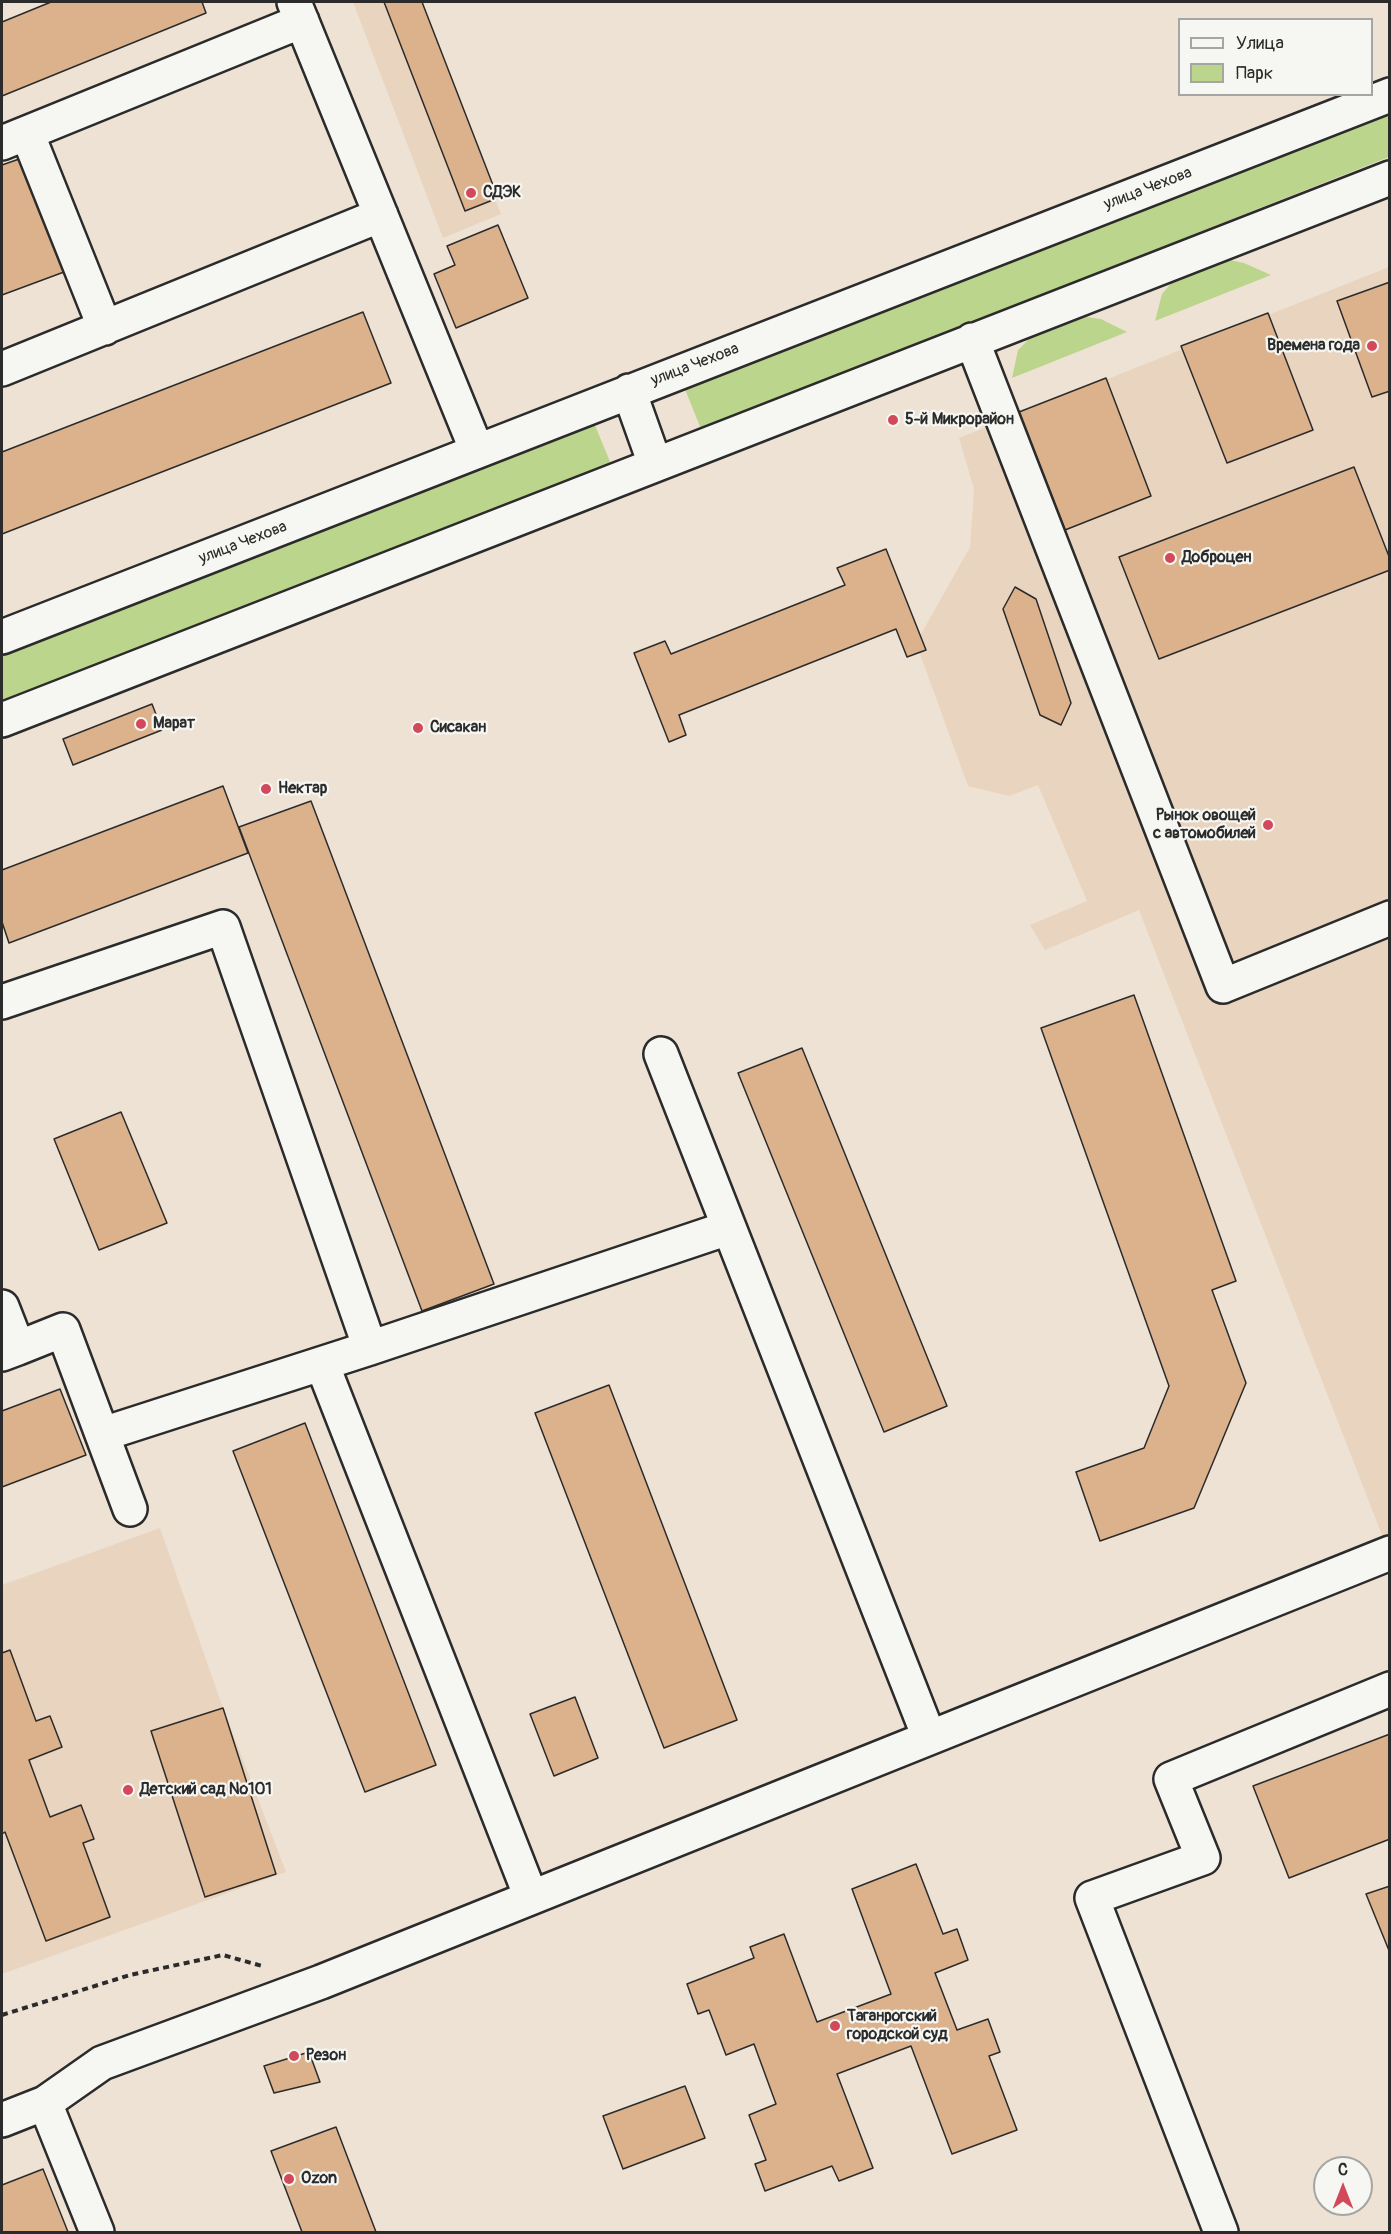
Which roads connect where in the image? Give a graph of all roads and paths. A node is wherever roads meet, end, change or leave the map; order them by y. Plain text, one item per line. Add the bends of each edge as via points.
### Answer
1 (298, 11) edge
2 (1389, 95) edge
3 (14, 138) edge
4 (1389, 178) edge
5 (381, 215) junction
6 (105, 328) junction
7 (972, 340) junction
8 (2, 369) edge
9 (629, 391) junction
10 (477, 451) junction
11 (655, 464) junction
12 (2, 638) edge
13 (2, 720) edge
14 (1389, 918) edge
15 (2, 1002) edge
16 (661, 1054) dead end
17 (728, 1228) junction
18 (2, 1307) edge
19 (370, 1348) junction
20 (10, 1351) edge
21 (321, 1364) junction
22 (103, 1434) junction
23 (130, 1509) dead end
24 (1389, 1552) edge
25 (1389, 1689) edge
26 (929, 1737) junction
27 (531, 1898) junction
28 (267, 1967) dead end
29 (2, 2015) edge
30 (45, 2103) junction
31 (2, 2120) edge
32 (97, 2232) edge
33 (1221, 2232) edge

1 - 3 street
1 - 5 street
2 - 9 street, улица Чехова
3 - 6 street
4 - 7 street
5 - 6 street
5 - 10 street
6 - 8 street
7 - 11 street
7 - 14 street via 1223,986
9 - 10 street, улица Чехова
9 - 11 street
10 - 12 street, улица Чехова
11 - 13 street
15 - 19 street via 223,927
16 - 17 street
17 - 19 street
17 - 26 street
18 - 20 street
19 - 21 street
20 - 22 street via 63,1330
21 - 22 street
21 - 27 street
22 - 23 street
24 - 26 street
25 - 33 street via 1171,1779 1203,1858 1092,1898
26 - 27 street
27 - 30 street via 321,1982 102,2063
28 - 29 path via 223,1955 130,1974
30 - 31 street
30 - 32 street

